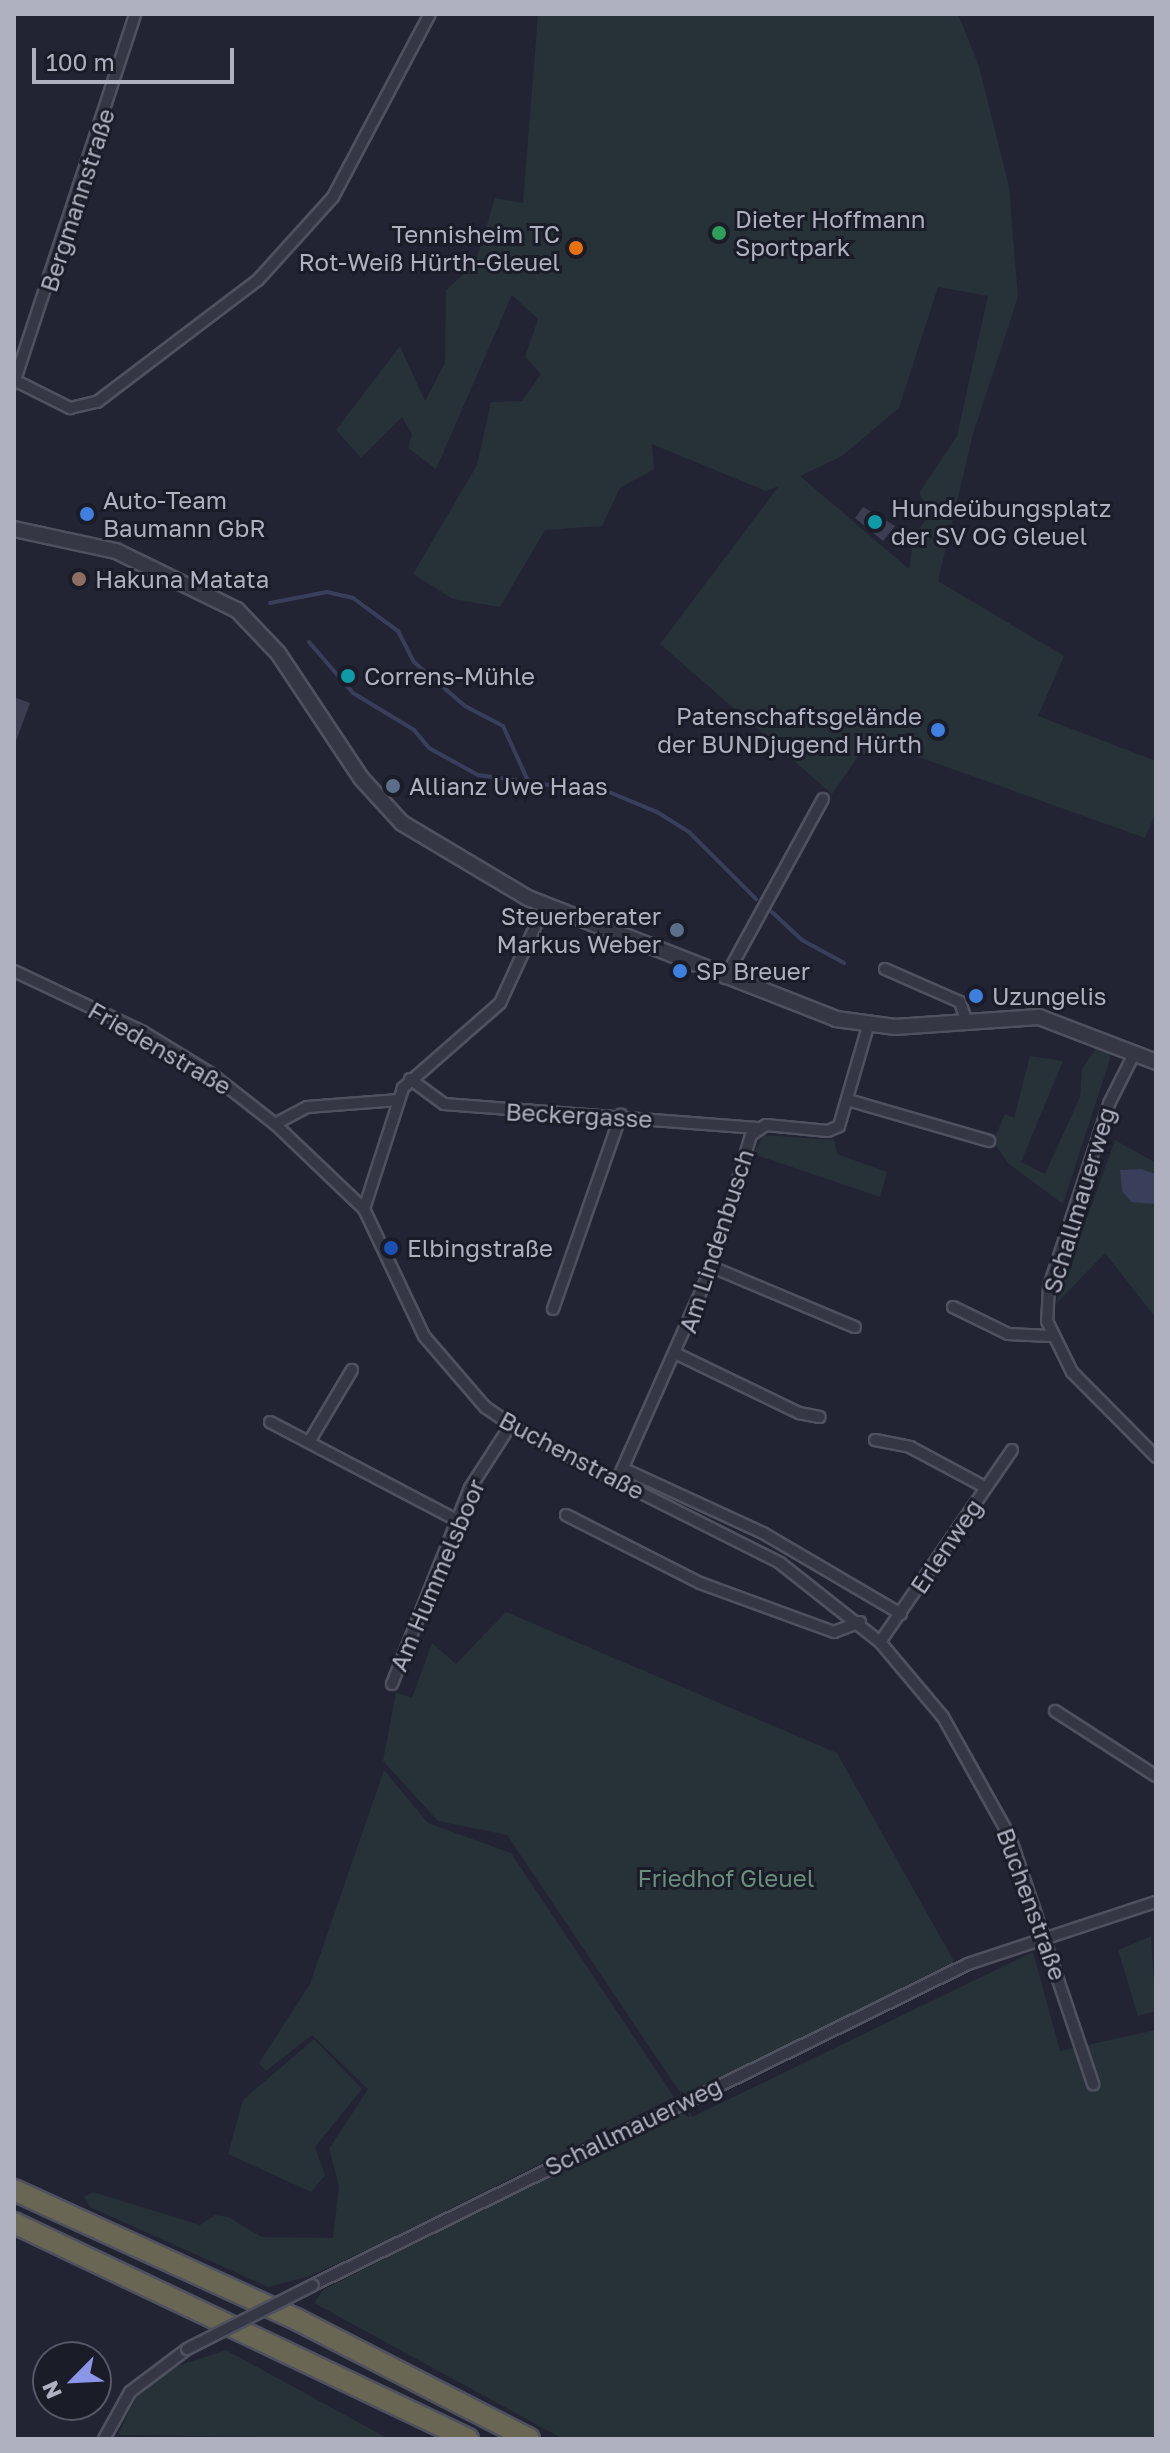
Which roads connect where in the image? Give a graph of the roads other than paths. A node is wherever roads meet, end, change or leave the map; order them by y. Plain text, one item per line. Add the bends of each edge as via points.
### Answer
1 (135, 14) edge
2 (430, 14) edge
3 (14, 382) edge
4 (14, 529) edge
5 (823, 799) dead end
6 (545, 905) junction
7 (885, 969) dead end
8 (14, 971) edge
9 (725, 978) junction
10 (966, 1019) junction
11 (868, 1026) junction
12 (1135, 1052) junction
13 (1156, 1062) edge
14 (410, 1079) junction
15 (399, 1100) junction
16 (848, 1100) junction
17 (621, 1115) junction
18 (275, 1124) junction
19 (757, 1128) junction
20 (989, 1141) dead end
21 (364, 1209) junction
22 (712, 1267) junction
23 (953, 1307) dead end
24 (553, 1309) dead end
25 (855, 1327) dead end
26 (1050, 1336) junction
27 (677, 1354) junction
28 (352, 1370) dead end
29 (820, 1417) dead end
30 (270, 1422) dead end
31 (510, 1426) junction
32 (875, 1440) dead end
33 (309, 1442) junction
34 (1012, 1450) dead end
35 (1156, 1457) edge
36 (624, 1469) junction
37 (617, 1481) junction
38 (985, 1487) junction
39 (566, 1515) dead end
40 (457, 1520) junction
41 (901, 1614) junction
42 (860, 1622) junction
43 (880, 1642) junction
44 (392, 1684) dead end
45 (1055, 1711) dead end
46 (1156, 1776) edge
47 (1156, 1902) edge
48 (1047, 1934) junction
49 (1093, 2084) dead end
50 (14, 2190) edge
51 (14, 2223) edge
52 (104, 2439) edge
53 (468, 2439) edge
54 (529, 2439) edge

1 - 3 street, Bergmannstraße
2 - 3 street via 355,163 287,254 97,402 70,408
4 - 6 street via 116,551 237,610 278,653 361,778 402,823
5 - 9 street
6 - 9 street
6 - 14 street via 500,1003
7 - 10 street via 960,1002
8 - 18 street, Friedenstraße via 143,1032 210,1073
9 - 11 street
10 - 11 street
10 - 12 street via 1039,1017
11 - 16 street, Am Lindenbusch
12 - 13 street
12 - 26 street, Schallmauerweg via 1109,1104 1049,1286
14 - 15 street
14 - 17 street, Beckergasse via 444,1104
15 - 18 street via 307,1107
15 - 21 street
16 - 19 street, Am Lindenbusch via 834,1130
16 - 20 street
17 - 19 street, Beckergasse
17 - 24 street
18 - 21 street, Friedenstraße
19 - 22 street, Am Lindenbusch
21 - 31 street, Buchenstraße via 424,1336 468,1394
22 - 25 street
22 - 27 street, Am Lindenbusch
23 - 26 street via 1008,1334
26 - 35 street via 1089,1392
27 - 29 street via 799,1413
27 - 36 street, Am Lindenbusch
28 - 33 street
30 - 33 street
31 - 37 street, Buchenstraße
31 - 40 street, Am Hummelsboor via 476,1476
32 - 38 street via 910,1447
33 - 40 street
34 - 38 street, Erlenweg
36 - 37 street, Am Lindenbusch
36 - 41 street, Buchenstraße via 763,1533
37 - 42 street, Buchenstraße via 780,1563
38 - 41 street, Erlenweg
39 - 42 street via 700,1583 834,1632
40 - 44 street, Am Hummelsboor
41 - 43 street, Erlenweg
42 - 43 street, Buchenstraße
43 - 48 street, Buchenstraße via 968,1756 1010,1837
45 - 46 street
47 - 48 street, Schallmauerweg
48 - 49 street, Buchenstraße
48 - 52 street, Schallmauerweg, bridge via 968,1964 187,2349 130,2392
50 - 54 highway via 296,2319
51 - 53 highway

